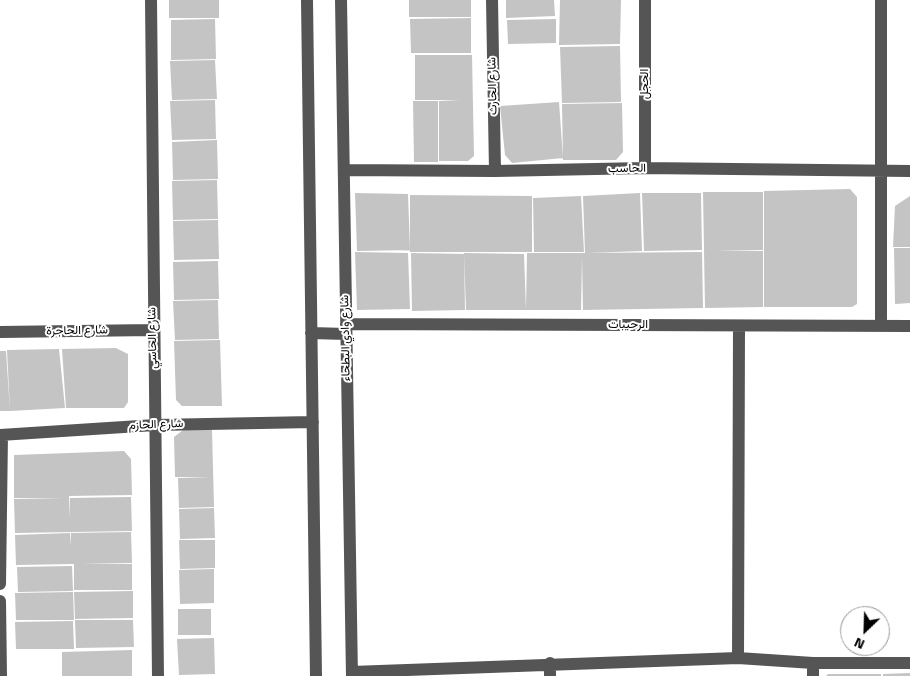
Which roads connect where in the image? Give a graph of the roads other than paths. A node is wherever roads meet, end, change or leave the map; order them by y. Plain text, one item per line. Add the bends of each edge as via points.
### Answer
1 (151, 0) edge
2 (307, 0) edge
3 (341, 0) edge
4 (492, 0) edge
5 (645, 0) edge
6 (881, 0) edge
7 (645, 168) junction
8 (344, 170) junction
9 (495, 171) junction
10 (910, 171) edge
11 (882, 172) junction
12 (739, 326) junction
13 (881, 326) junction
14 (910, 326) edge
15 (346, 329) junction
16 (153, 330) junction
17 (0, 332) edge
18 (311, 333) junction
19 (313, 422) junction
20 (155, 424) junction
21 (1, 435) edge
22 (0, 584) edge
23 (0, 602) edge
24 (738, 658) junction
25 (910, 663) edge
26 (550, 670) edge
27 (813, 670) edge
28 (352, 674) edge
29 (1, 676) edge
30 (158, 676) edge
31 (316, 676) edge

1 - 16 street, شارع الحاسي
2 - 18 street
3 - 8 street, شارع وادي البطحاء
4 - 9 street, شارع الحارث
5 - 7 street, الحجل
6 - 11 street
7 - 9 street, الحاسب
7 - 11 street, الحاسب
8 - 9 street, الحاسب
8 - 15 street, شارع وادي البطحاء
10 - 11 street, الحاسب
11 - 13 street
12 - 13 street, الرحيبات
12 - 15 street, الرحيبات
12 - 24 street
13 - 14 street, الرحيبات
15 - 18 street, الرحيبات
15 - 28 street, شارع وادي البطحاء
16 - 17 street, شارع الحاجرة
16 - 20 street, شارع الحاسي
18 - 19 street
19 - 20 street, شارع الحازم
19 - 31 street
20 - 21 street, شارع الحازم
20 - 30 street, شارع الحاسي
21 - 22 street
23 - 29 street
24 - 26 street
24 - 27 street
25 - 27 street
26 - 28 street

